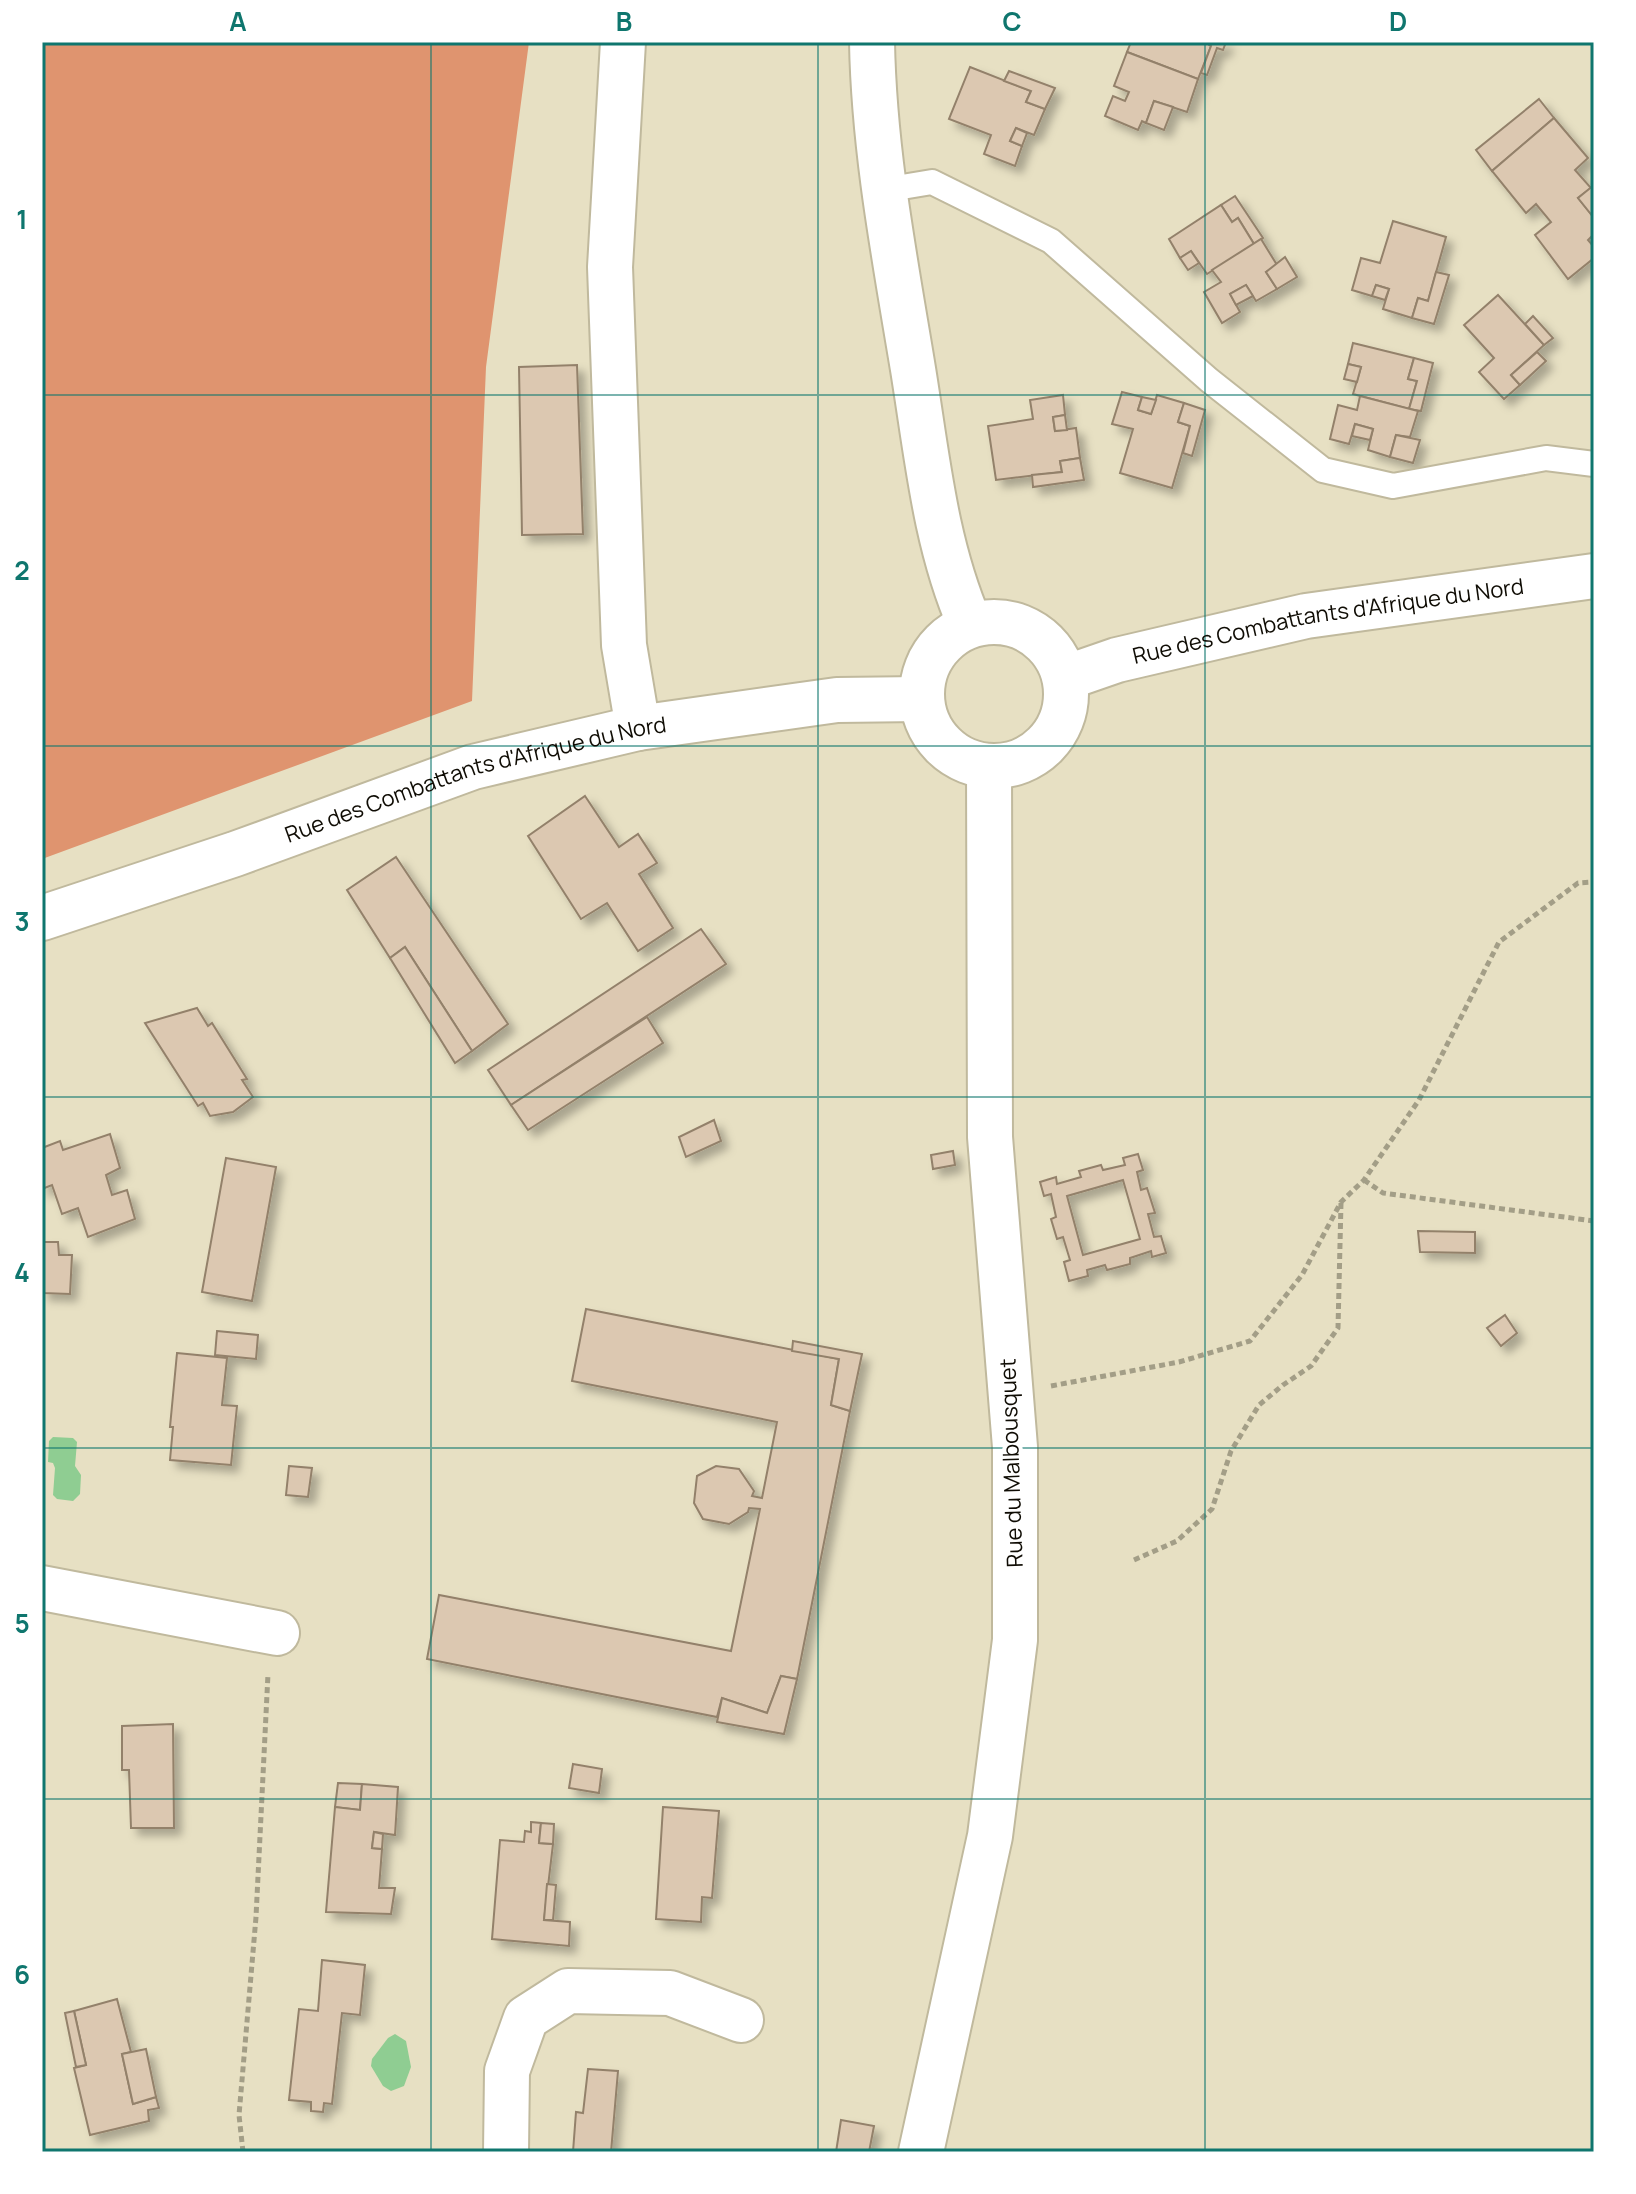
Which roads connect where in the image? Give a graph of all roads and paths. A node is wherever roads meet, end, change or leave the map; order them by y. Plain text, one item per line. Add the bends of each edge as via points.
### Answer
1 (623, 42) edge
2 (872, 42) edge
3 (884, 190) junction
4 (1594, 464) edge
5 (1594, 576) edge
6 (970, 624) junction
7 (1065, 678) junction
8 (921, 699) junction
9 (638, 728) junction
10 (989, 766) junction
11 (1594, 882) edge
12 (42, 918) edge
13 (1364, 1180) junction
14 (1341, 1202) junction
15 (1594, 1221) edge
16 (1011, 1394) junction
17 (1134, 1560) dead end
18 (42, 1588) edge
19 (274, 1632) joint
20 (741, 2020) dead end
21 (243, 2152) edge
22 (506, 2152) edge
23 (921, 2152) edge

1 - 9 street via 610,267 624,645
2 - 3 street
3 - 4 lane via 932,182 1051,241 1209,380 1323,470 1393,486 1546,458
3 - 6 street via 939,529
5 - 7 street, Rue des Combattants d'Afrique du Nord via 1306,616 1117,660
6 - 7 street via 1007,622 1024,628 1043,640
6 - 8 street via 939,645 922,680
7 - 10 street via 1061,722 1049,741 1011,765
8 - 9 street, Rue des Combattants d'Afrique du Nord via 837,700
8 - 10 street via 934,736 948,750 967,762
9 - 12 street, Rue des Combattants d'Afrique du Nord via 473,767
10 - 16 street, Rue du Malbousquet via 990,1137
11 - 13 path via 1578,883 1499,942 1419,1100
13 - 14 path
13 - 15 path via 1383,1193
14 - 16 path via 1302,1275 1250,1341 1179,1362
14 - 17 path via 1338,1328 1311,1366 1259,1405 1231,1451 1212,1509 1177,1541
16 - 23 street, Rue du Malbousquet via 1015,1640 990,1836
18 - 19 street
19 - 21 path via 239,2115
20 - 22 street via 670,1993 568,1991 526,2018 507,2071

